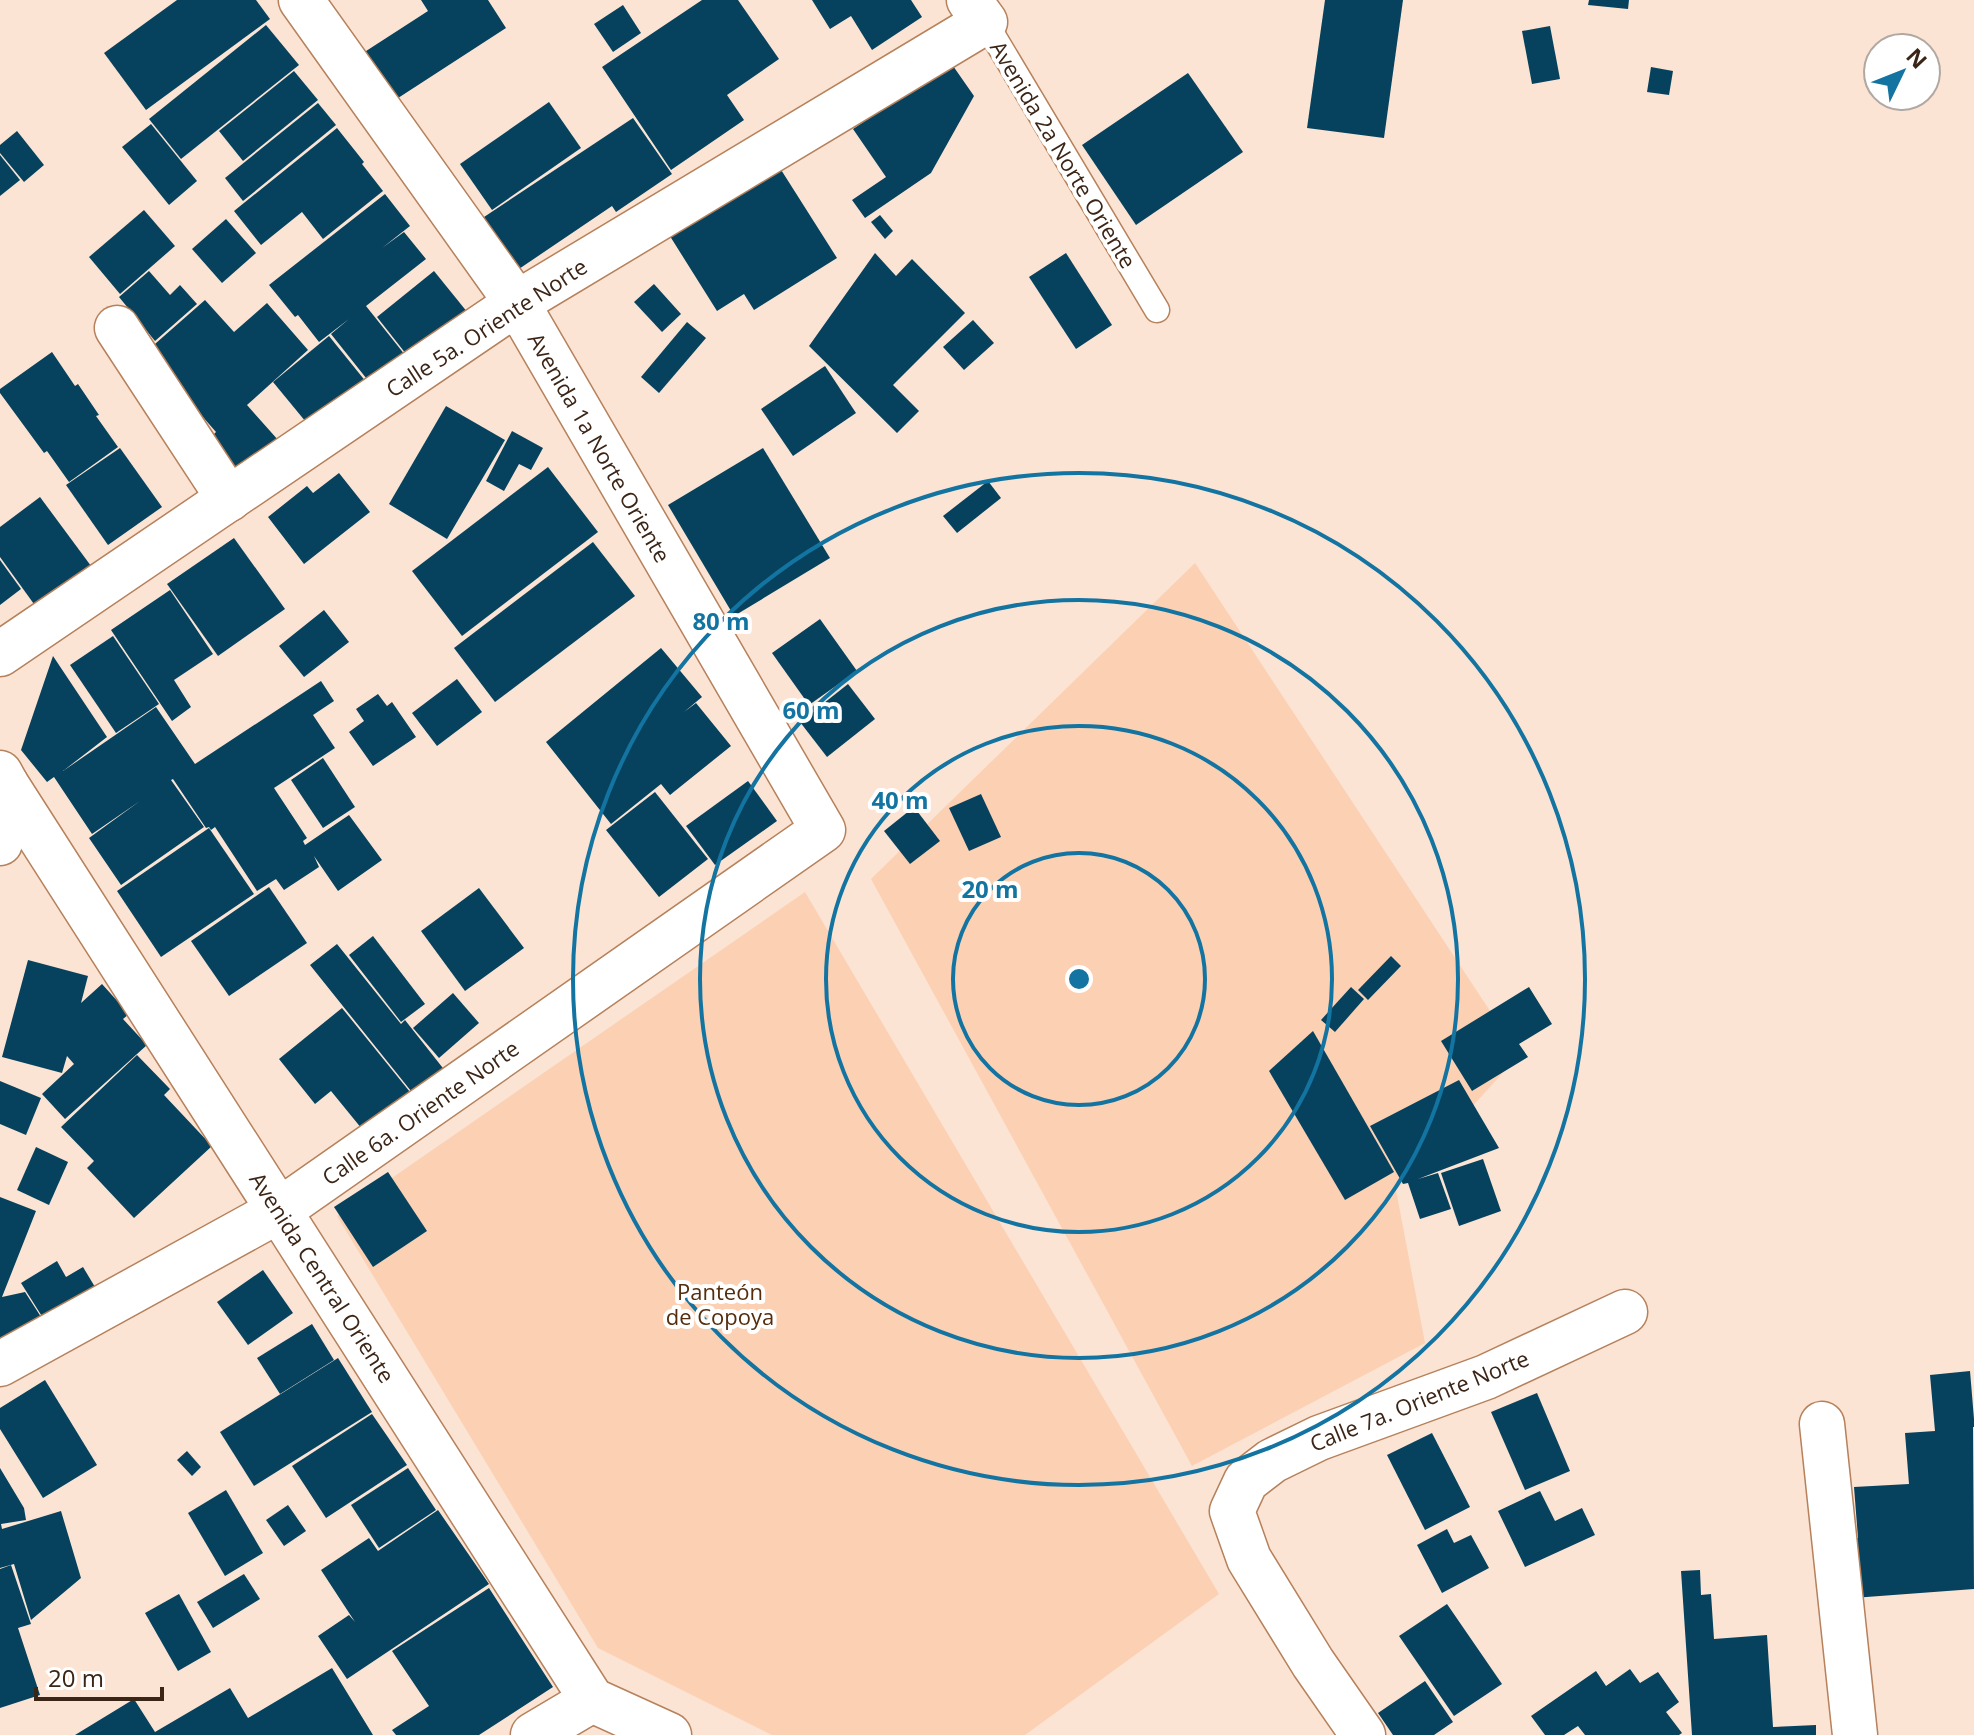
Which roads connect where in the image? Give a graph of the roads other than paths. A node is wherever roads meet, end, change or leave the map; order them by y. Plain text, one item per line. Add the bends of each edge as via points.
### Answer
1 (301, 0) edge
2 (977, 11) edge
3 (517, 303) junction
4 (1157, 310) dead end
5 (117, 328) dead end
6 (229, 499) junction
7 (0, 654) edge
8 (3, 779) edge
9 (823, 830) joint
10 (0, 843) edge
11 (280, 1210) junction
12 (1625, 1312) dead end
13 (0, 1364) edge
14 (1822, 1424) dead end
15 (592, 1700) junction
16 (533, 1735) edge
17 (669, 1735) edge
18 (1363, 1735) edge
19 (1855, 1735) edge

1 - 3 street, Avenida 1a Norte Oriente
2 - 3 street, Calle 5a. Oriente Norte
2 - 4 lane, Avenida 2a Norte Oriente
3 - 6 street, Calle 5a. Oriente Norte
3 - 9 street, Avenida 1a Norte Oriente
5 - 6 street
6 - 7 street, Calle 5a. Oriente Norte
8 - 10 street, Avenida Central Oriente
8 - 11 street, Avenida Central Oriente
9 - 11 street, Calle 6a. Oriente Norte
11 - 13 street, Calle 6a. Oriente Norte
11 - 15 street, Avenida Central Oriente
12 - 18 street, Calle 7a. Oriente Norte via 1486,1377 1319,1438 1272,1461 1246,1481 1232,1511 1249,1559
14 - 19 street
15 - 16 street
15 - 17 street

